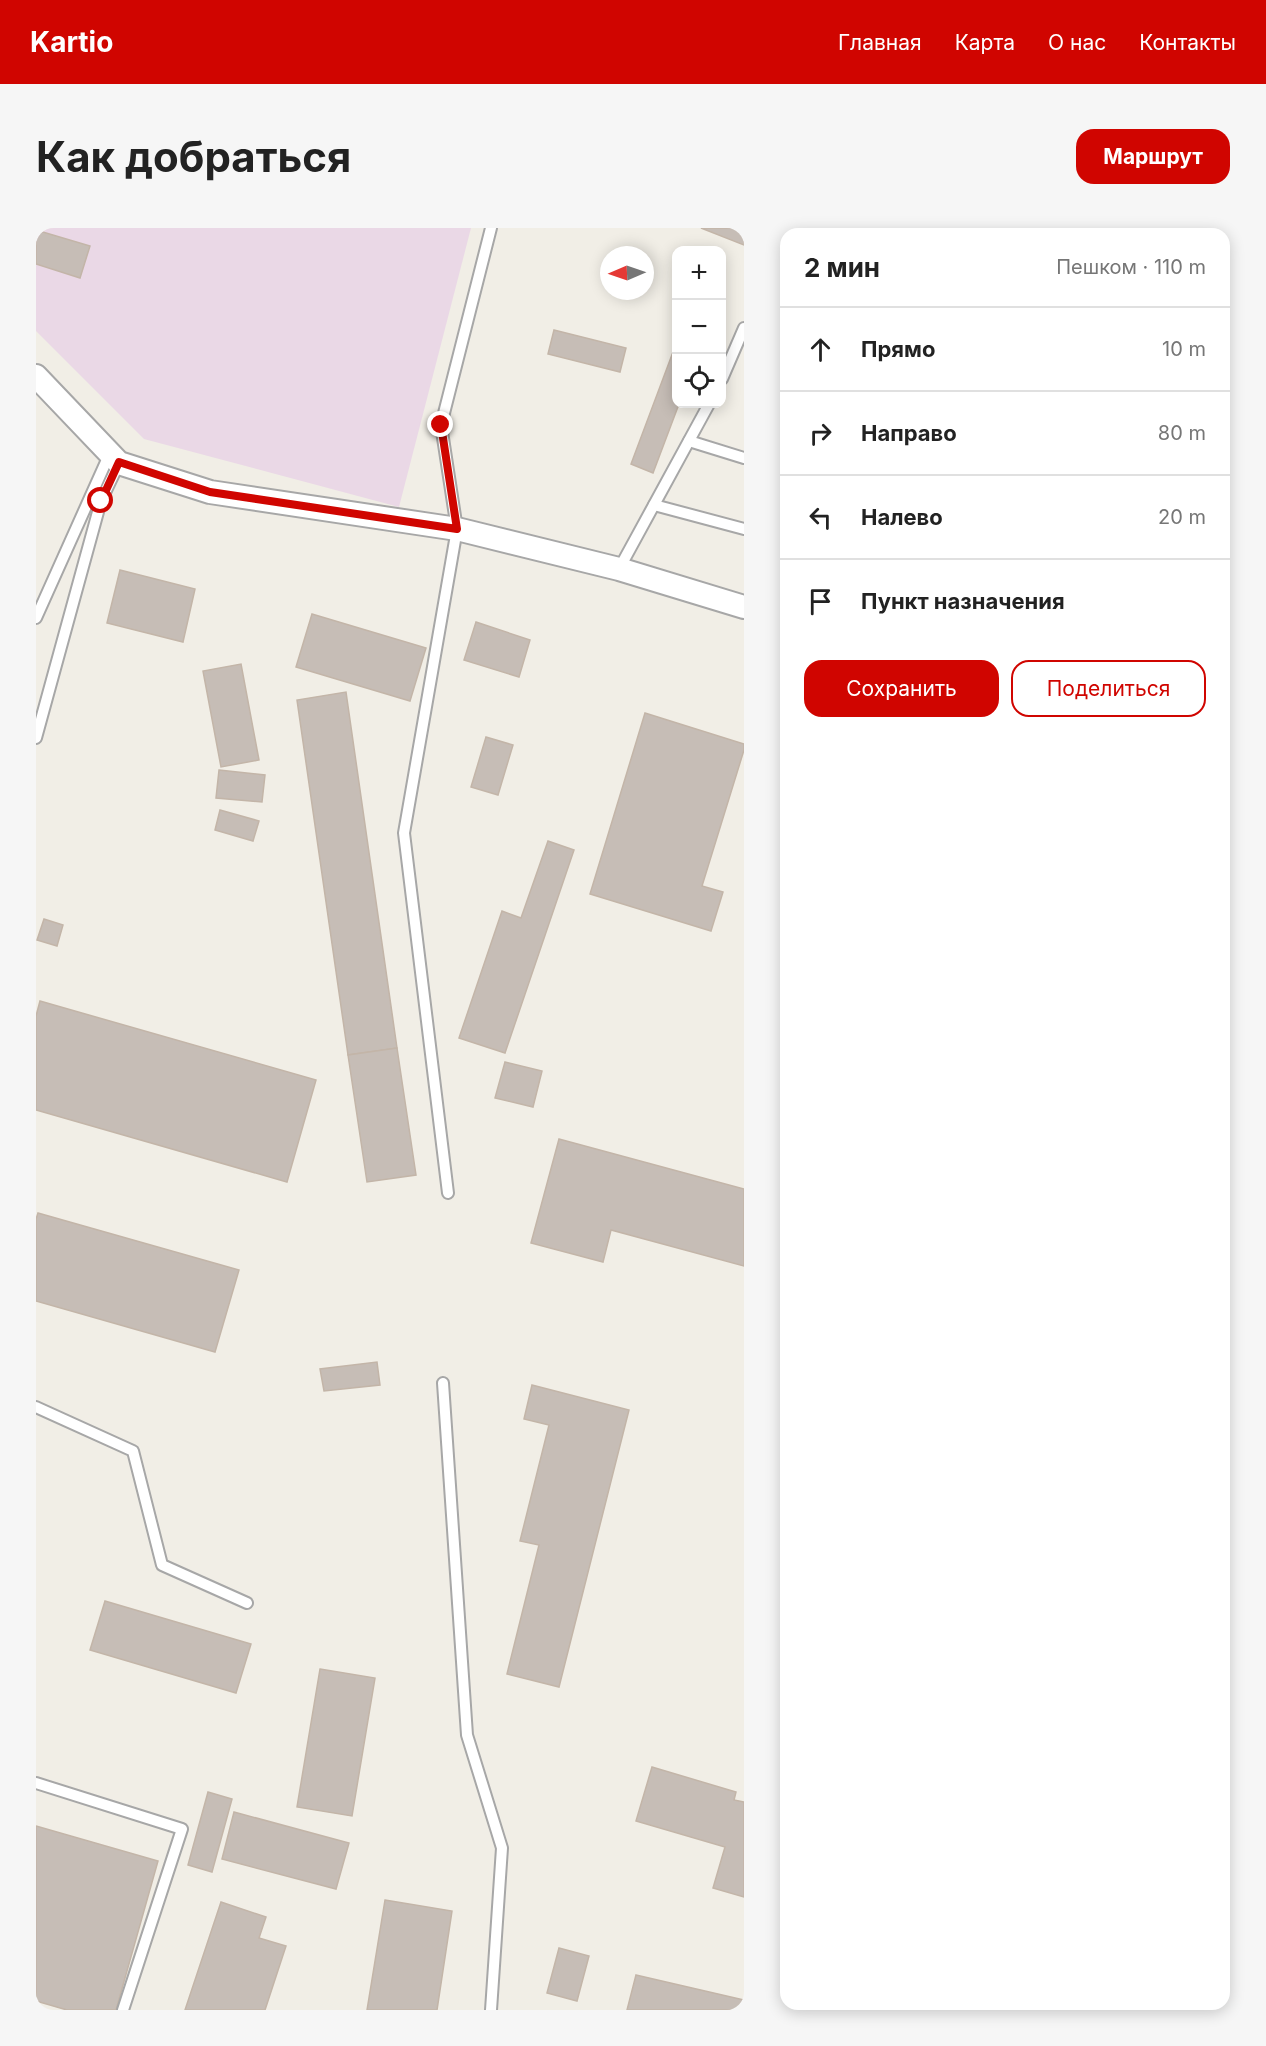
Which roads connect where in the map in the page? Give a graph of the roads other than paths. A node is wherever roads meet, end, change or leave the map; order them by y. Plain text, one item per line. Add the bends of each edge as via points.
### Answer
1 (492, 228) edge
2 (744, 328) edge
3 (726, 370) edge
4 (36, 376) edge
5 (707, 408) edge
6 (689, 441) junction
7 (115, 458) junction
8 (744, 458) edge
9 (654, 505) junction
10 (457, 529) junction
11 (744, 529) edge
12 (619, 569) junction
13 (744, 607) edge
14 (36, 618) edge
15 (36, 738) edge
16 (448, 1193) dead end
17 (443, 1383) dead end
18 (36, 1407) edge
19 (247, 1603) dead end
20 (36, 1783) edge
21 (123, 2010) edge
22 (491, 2010) edge

1 - 10 lane via 441,425
2 - 3 lane
4 - 7 street
5 - 6 lane
6 - 8 lane
6 - 9 lane
7 - 10 street via 210,492
7 - 14 lane
7 - 15 lane
9 - 11 lane
9 - 12 lane
10 - 12 street
10 - 16 lane via 404,832
12 - 13 street
17 - 22 lane via 467,1736 502,1848
18 - 19 lane via 133,1451 162,1565
20 - 21 lane via 182,1828

